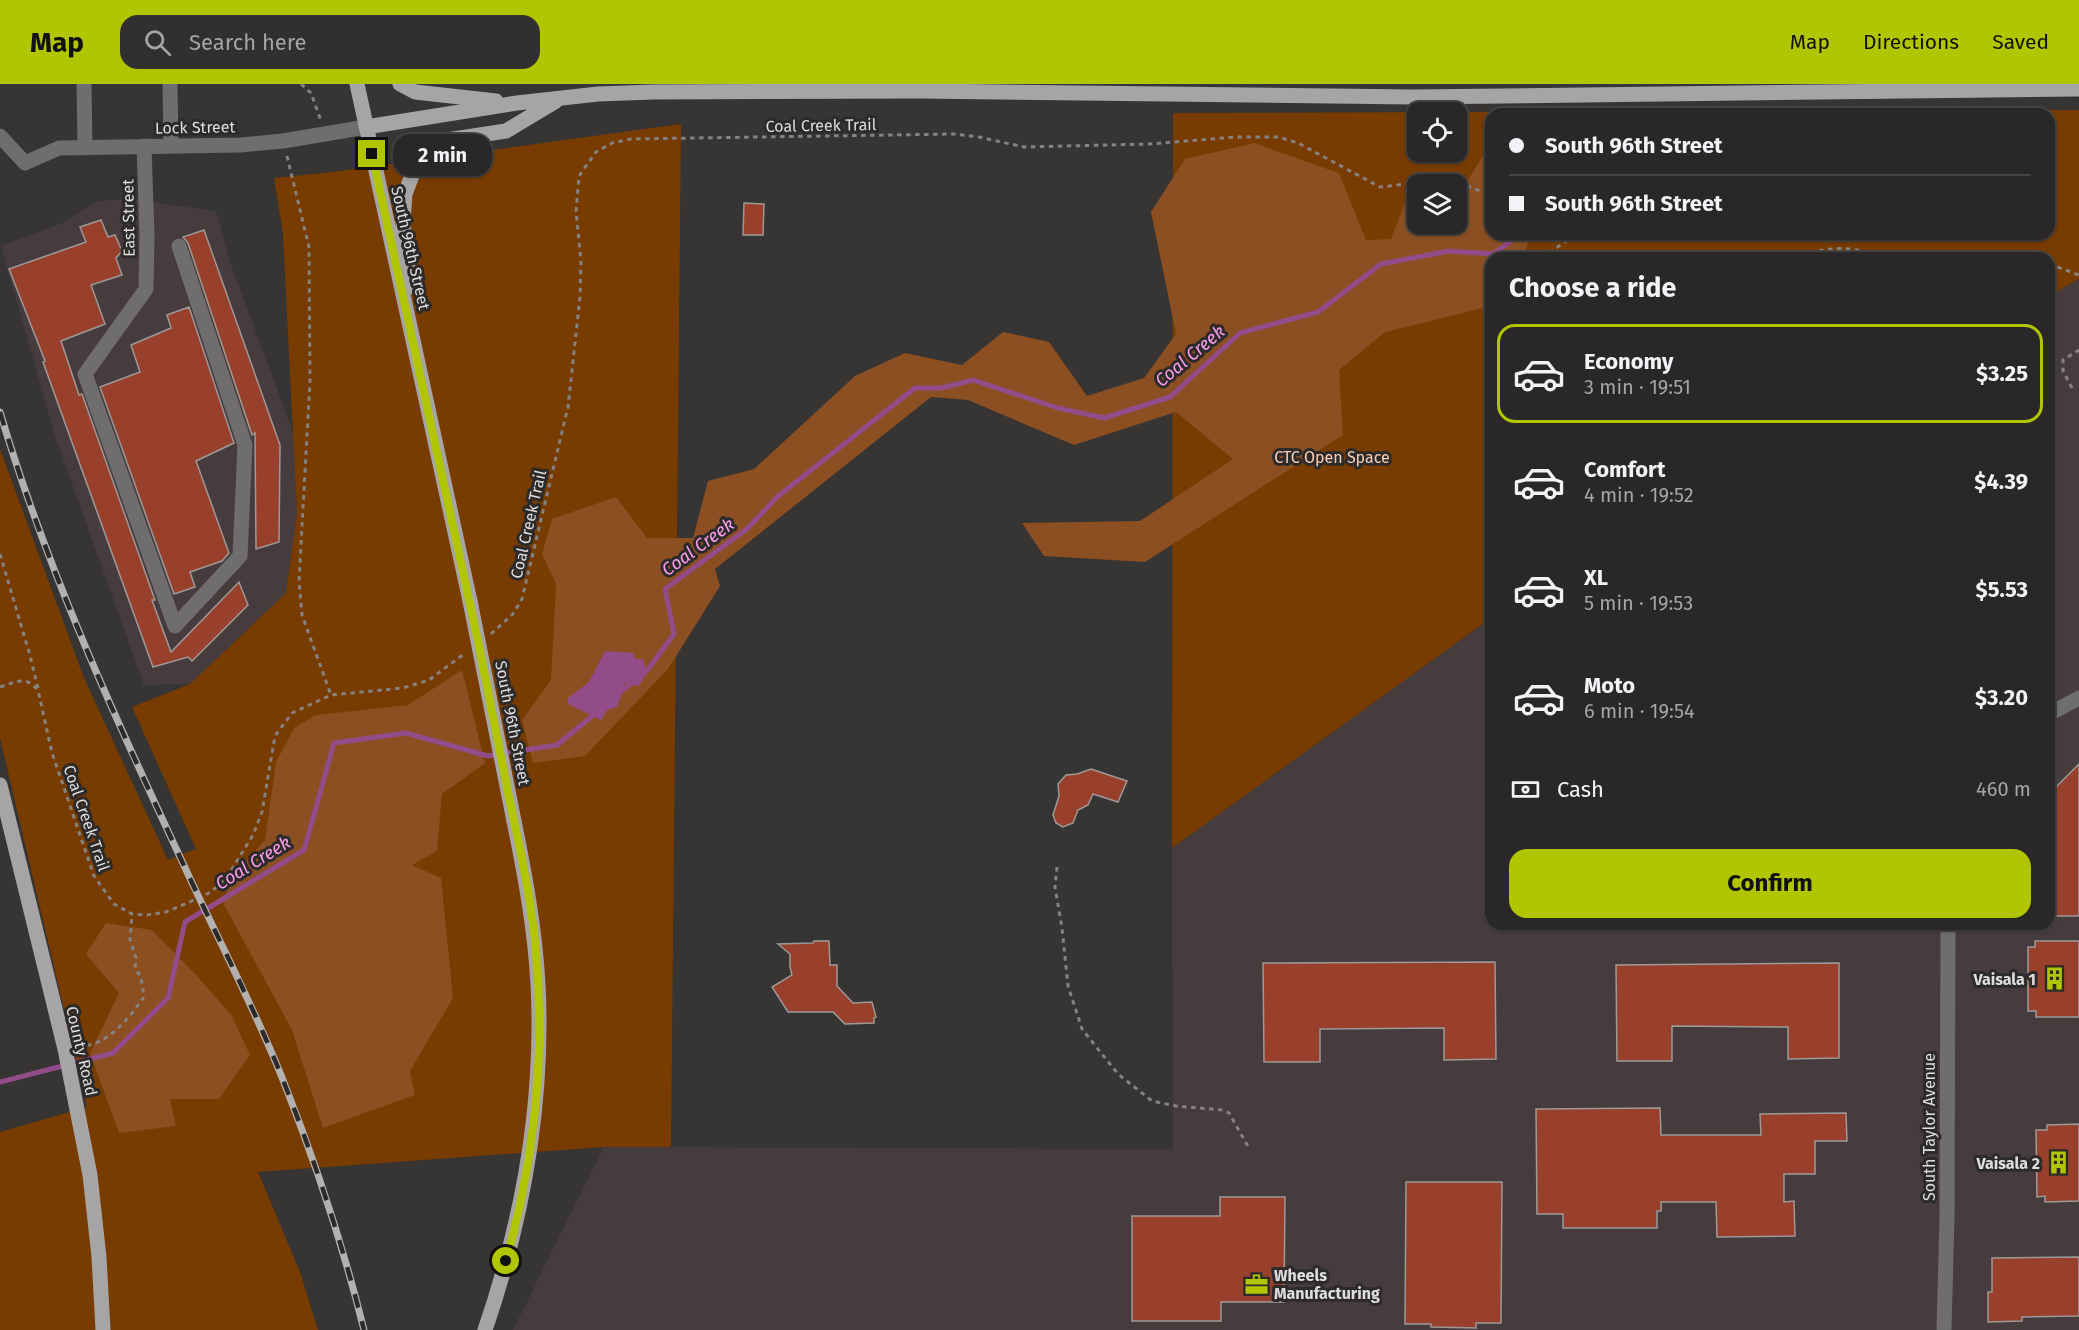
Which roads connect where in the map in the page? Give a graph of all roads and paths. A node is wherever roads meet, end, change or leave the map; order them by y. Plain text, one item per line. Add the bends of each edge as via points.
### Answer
1 (84, 84) edge
2 (170, 84) edge
3 (301, 84) edge
4 (357, 84) edge
5 (400, 84) edge
6 (2079, 89) edge
7 (560, 98) junction
8 (517, 103) junction
9 (366, 127) junction
10 (326, 134) junction
11 (0, 136) edge
12 (283, 141) junction
13 (144, 146) junction
14 (171, 146) junction
15 (85, 147) junction
16 (1485, 192) edge
17 (1568, 240) edge
18 (179, 246) dead end
19 (1550, 252) edge
20 (1815, 252) edge
21 (1870, 252) edge
22 (2055, 266) edge
23 (2079, 275) edge
24 (2079, 350) edge
25 (417, 358) junction
26 (2072, 388) dead end
27 (0, 554) edge
28 (522, 599) dead end
29 (429, 680) dead end
30 (0, 687) edge
31 (38, 690) junction
32 (331, 695) junction
33 (2079, 698) edge
34 (2055, 711) edge
35 (0, 785) edge
36 (1056, 867) dead end
37 (132, 914) junction
38 (1948, 930) edge
39 (70, 1048) junction
40 (1249, 1148) dead end
41 (103, 1330) edge
42 (484, 1330) edge
43 (1944, 1330) edge

1 - 15 street
2 - 14 street
3 - 10 path via 311,93
4 - 9 main road, South 96th Street
5 - 8 main road via 415,92
6 - 7 main road via 1413,97 728,90
7 - 8 main road
7 - 25 main road via 506,130 447,140 426,154 414,170 405,194 403,222
8 - 9 main road
9 - 10 street, Lock Street
9 - 25 main road, South 96th Street
10 - 12 street, Lock Street
11 - 15 street, Lock Street via 25,163 59,148
12 - 14 street, Lock Street
12 - 32 path via 309,247 310,381 299,581 302,615
13 - 14 street, Lock Street
13 - 15 street, Lock Street
13 - 18 street, East Street via 147,289 85,374 176,626 240,556 245,445
16 - 28 path, Coal Creek Trail via 1449,178 1380,187 1298,143 1278,137 1071,147 1024,147 953,134 631,139 612,143 596,153 579,176 576,211 580,297 568,407
17 - 19 path
20 - 21 path via 1833,247
22 - 23 path
24 - 26 path via 2063,360 2063,371
25 - 42 main road, South 96th Street, bridge via 527,882 535,941 539,1038 531,1141 511,1245
27 - 31 path, Coal Creek Trail
29 - 32 path via 403,688
30 - 31 path via 25,680
31 - 37 path, Coal Creek Trail via 52,753 94,876 114,904
32 - 37 path via 292,713 275,736 262,812 227,877 210,892 166,912
33 - 34 street
35 - 39 main road, County Road
36 - 40 path via 1055,887 1068,986 1082,1029 1118,1074 1152,1101 1223,1110 1229,1113
37 - 39 path via 130,940 144,997 116,1029 97,1042
38 - 43 street, South Taylor Avenue
39 - 41 main road, County Road via 74,1093 90,1175

